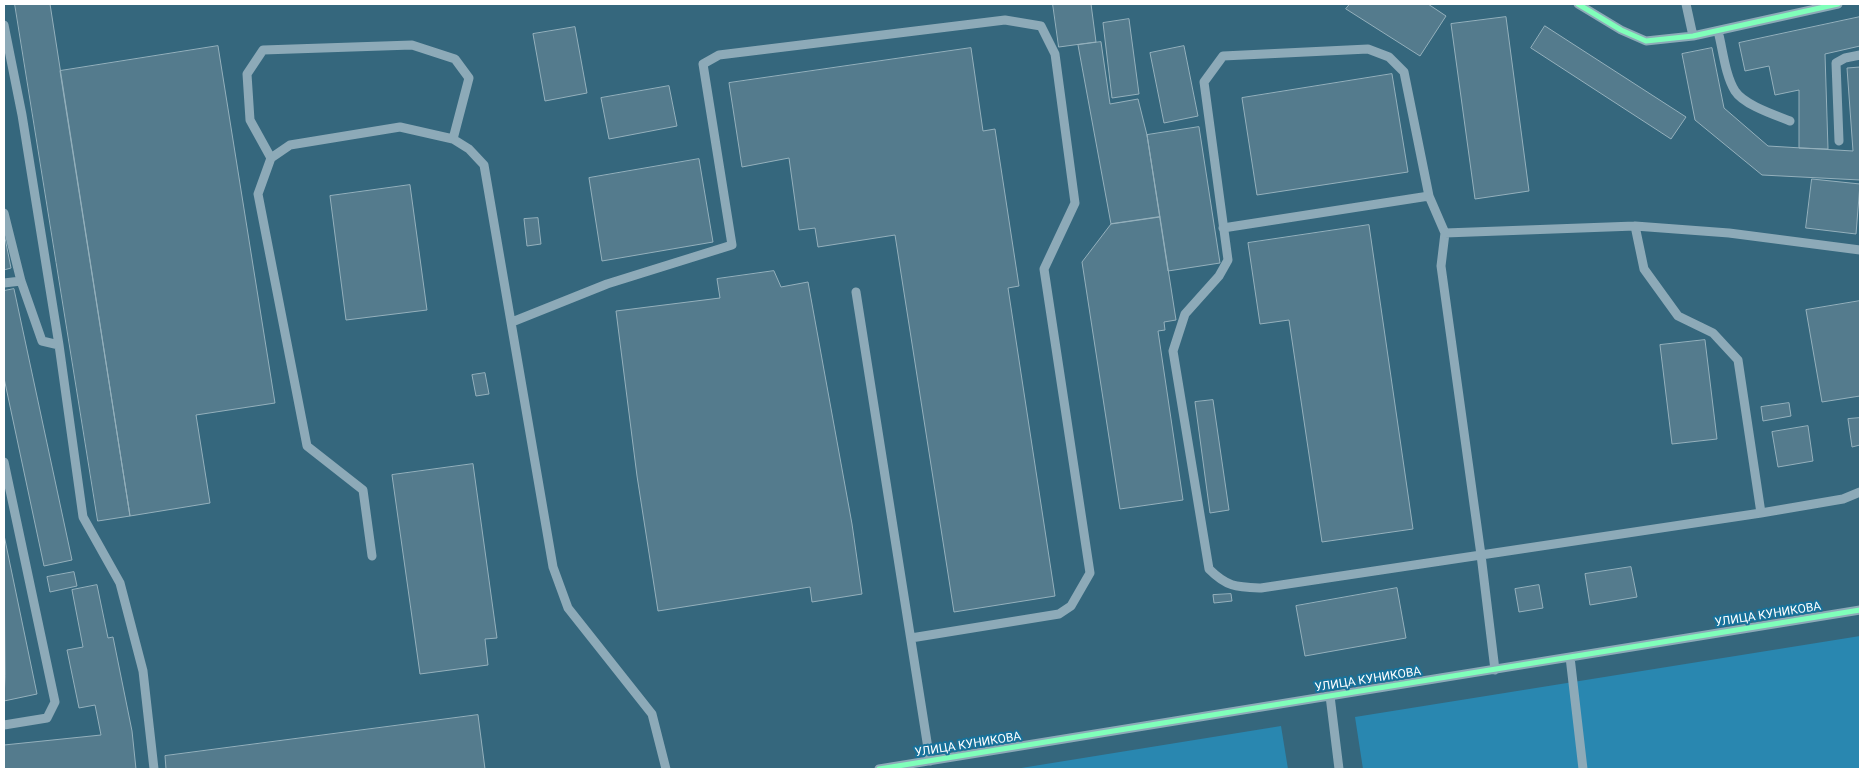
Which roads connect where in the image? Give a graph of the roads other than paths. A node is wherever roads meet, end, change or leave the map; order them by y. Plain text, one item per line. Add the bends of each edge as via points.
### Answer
1 (1578, 4) edge
2 (1686, 4) edge
3 (1838, 4) edge
4 (4, 25) edge
5 (1718, 31) junction
6 (1693, 36) junction
7 (1860, 56) edge
8 (1790, 121) dead end
9 (453, 139) junction
10 (1839, 141) dead end
11 (271, 158) junction
12 (1429, 196) junction
13 (4, 213) edge
14 (1635, 226) junction
15 (1223, 228) junction
16 (1445, 233) junction
17 (1860, 250) edge
18 (21, 281) junction
19 (4, 283) edge
20 (856, 292) dead end
21 (512, 322) junction
22 (58, 345) junction
23 (4, 462) edge
24 (1860, 492) edge
25 (1761, 513) junction
26 (1481, 555) junction
27 (372, 556) dead end
28 (1860, 610) edge
29 (911, 638) junction
30 (1570, 657) junction
31 (1495, 670) junction
32 (1330, 696) junction
33 (4, 725) edge
34 (930, 761) junction
35 (154, 769) edge
36 (666, 769) edge
37 (878, 769) edge
38 (1339, 769) edge
39 (1584, 769) edge

1 - 6 street via 1620,30 1646,41
2 - 6 street
3 - 5 street
4 - 22 street via 22,116
5 - 6 street
5 - 8 street via 1736,92 1755,107
7 - 10 street via 1836,63
9 - 11 street via 400,127 290,145
9 - 11 street via 469,78 455,59 412,44 263,50 247,74 250,120
9 - 21 street via 469,149 484,165
11 - 27 street via 258,194 307,446 364,490
12 - 15 street
12 - 15 street via 1404,72 1389,57 1368,49 1223,56 1204,82
12 - 16 street
13 - 18 street
14 - 16 street
14 - 17 street via 1729,233
14 - 25 street via 1644,269 1678,316 1713,333 1738,360
15 - 26 street via 1228,260 1219,276 1185,314 1173,351 1209,568 1221,581 1261,588
16 - 26 street via 1441,266
18 - 19 street
18 - 22 street via 42,341
20 - 29 street
21 - 29 street via 607,284 732,245 703,64 719,55 1005,20 1042,26 1054,54 1075,203 1044,269 1090,573 1070,606 1059,614
21 - 36 street via 554,567 568,608 652,714
22 - 35 street via 83,517 120,583 143,671
23 - 33 street via 55,702 47,718
24 - 25 street via 1843,499
25 - 26 street
26 - 31 street
28 - 30 street, УЛИЦА КУНИКОВА
29 - 34 street
30 - 31 street, УЛИЦА КУНИКОВА
30 - 39 street
31 - 32 street, УЛИЦА КУНИКОВА
32 - 34 street, УЛИЦА КУНИКОВА
32 - 38 street
34 - 37 street, УЛИЦА КУНИКОВА

